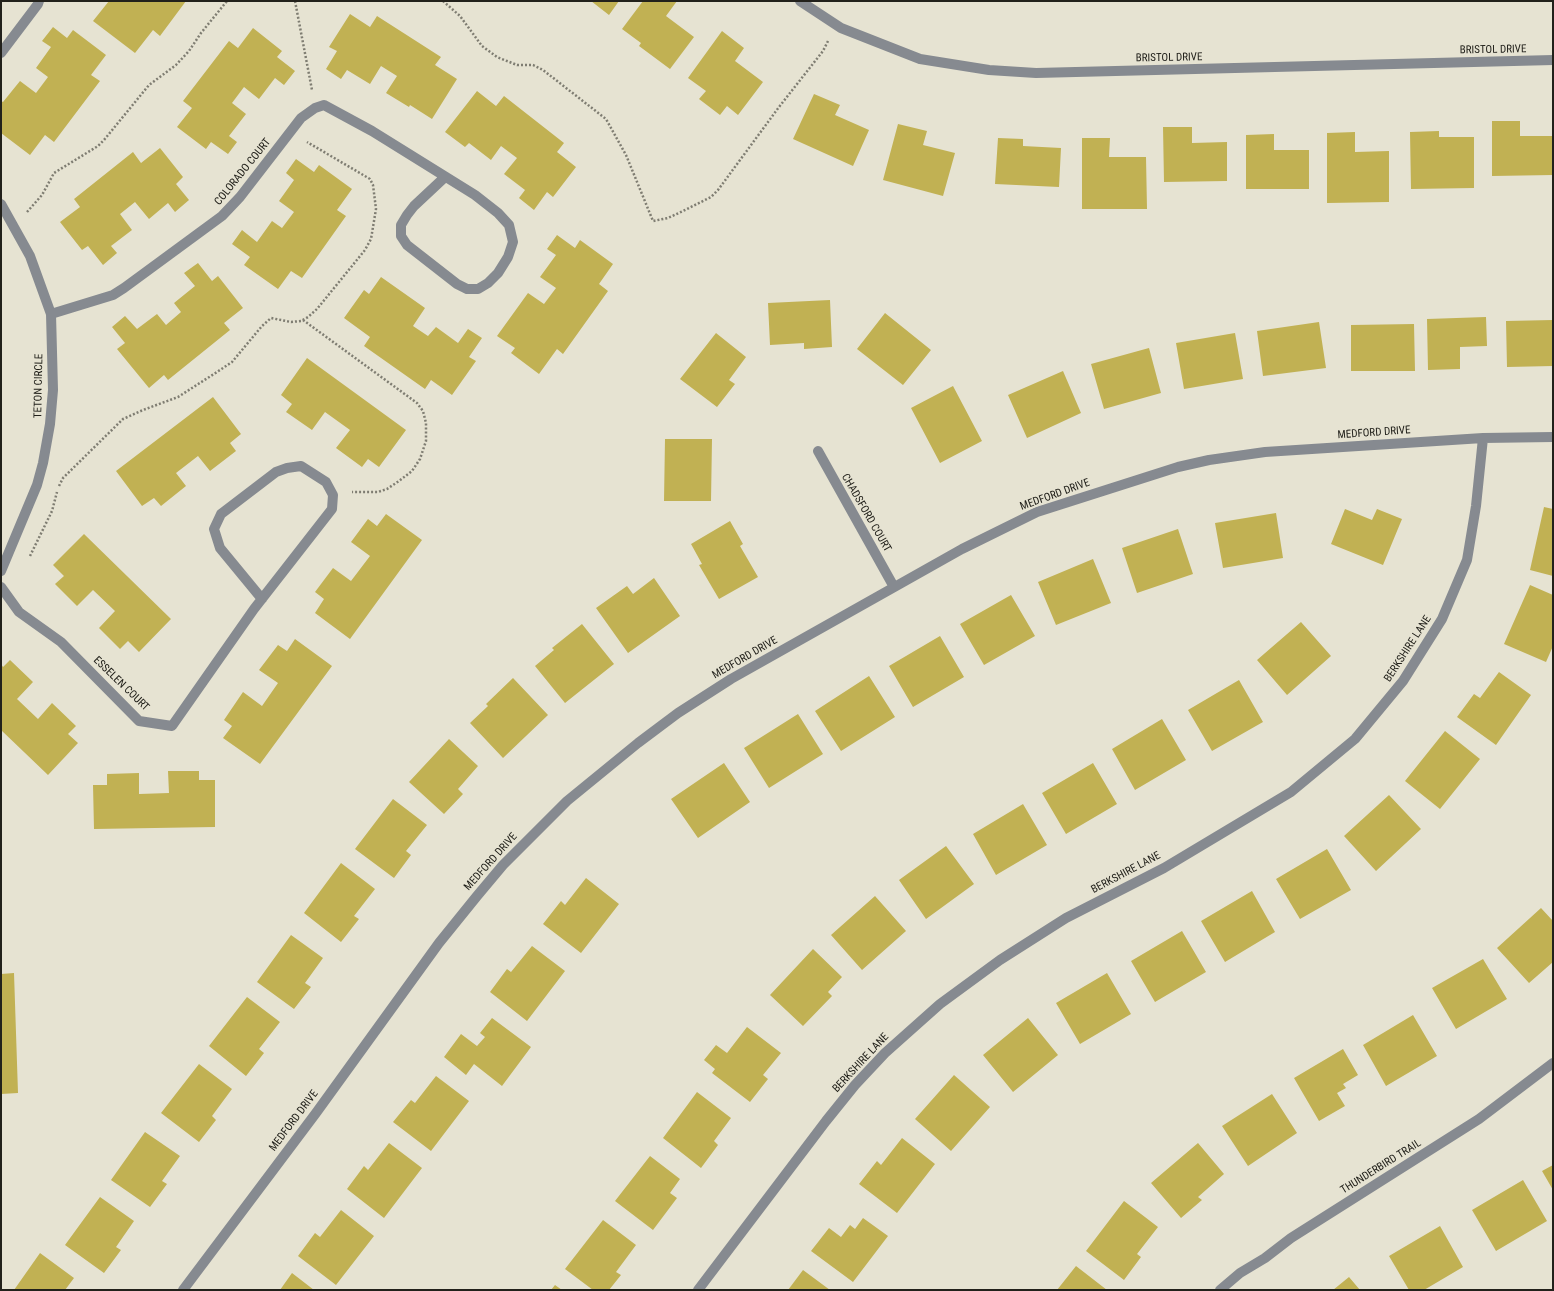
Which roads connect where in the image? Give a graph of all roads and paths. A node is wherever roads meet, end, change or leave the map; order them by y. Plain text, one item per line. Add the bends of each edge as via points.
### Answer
1 (39, 1) edge
2 (227, 1) edge
3 (295, 1) edge
4 (443, 1) edge
5 (800, 1) edge
6 (835, 24) junction
7 (1, 53) edge
8 (1553, 60) edge
9 (315, 108) junction
10 (290, 132) junction
11 (445, 177) junction
12 (1, 204) edge
13 (12, 225) junction
14 (51, 314) junction
15 (303, 320) junction
16 (1553, 437) edge
17 (1483, 438) junction
18 (818, 451) dead end
19 (332, 492) junction
20 (30, 557) dead end
21 (1, 571) edge
22 (1, 587) edge
23 (894, 587) junction
24 (262, 599) junction
25 (1553, 1063) edge
26 (183, 1290) edge
27 (698, 1290) edge
28 (1220, 1290) edge

1 - 7 street
2 - 13 path via 176,65 148,85 98,146 54,173 34,206
3 - 9 path
4 - 6 path via 460,16 482,46 497,57 517,65 532,65 544,70 606,119 626,155 653,221 684,211 711,197 718,190 823,50
5 - 6 street, BRISTOL DRIVE
6 - 8 street, BRISTOL DRIVE via 920,59 989,70 1036,73
9 - 10 street, COLORADO COURT via 301,118
9 - 11 street via 324,105 372,131
10 - 14 street, COLORADO COURT via 240,197 222,216 113,295
10 - 15 path via 370,178 376,209 371,239 365,250 317,309
11 - 11 street via 474,195 509,225 513,242 508,257 498,273 478,289 467,289 457,284 407,245 401,236 401,225 407,215
12 - 13 street, TETON CIRCLE
13 - 14 street, TETON CIRCLE via 30,256
14 - 21 street, TETON CIRCLE via 53,390 43,463 37,485
15 - 19 path via 417,403 423,411 426,424 426,441 420,459 412,471 399,481 378,492
15 - 20 path via 291,322 271,318 236,358 217,372 178,397 123,419 63,478 52,511
16 - 17 street, MEDFORD DRIVE
17 - 23 street, MEDFORD DRIVE via 1265,452 1178,467 1037,512 962,549
17 - 27 street, BERKSHIRE LANE via 1467,560 1442,619 1404,681 1355,739 1291,792 1164,868 1066,918 1000,960 940,1004 885,1053 855,1086
18 - 23 street, CHADSFORD COURT
19 - 24 street, ESSELEN COURT via 332,509
19 - 24 street via 326,482 301,466 287,468 276,472 221,514 214,529 220,548
22 - 24 street, ESSELEN COURT via 19,612 61,642 139,721 172,726
23 - 26 street, MEDFORD DRIVE via 731,679 678,713 567,801 503,865 439,943
25 - 28 street, THUNDERBIRD TRAIL via 1479,1119 1290,1238

